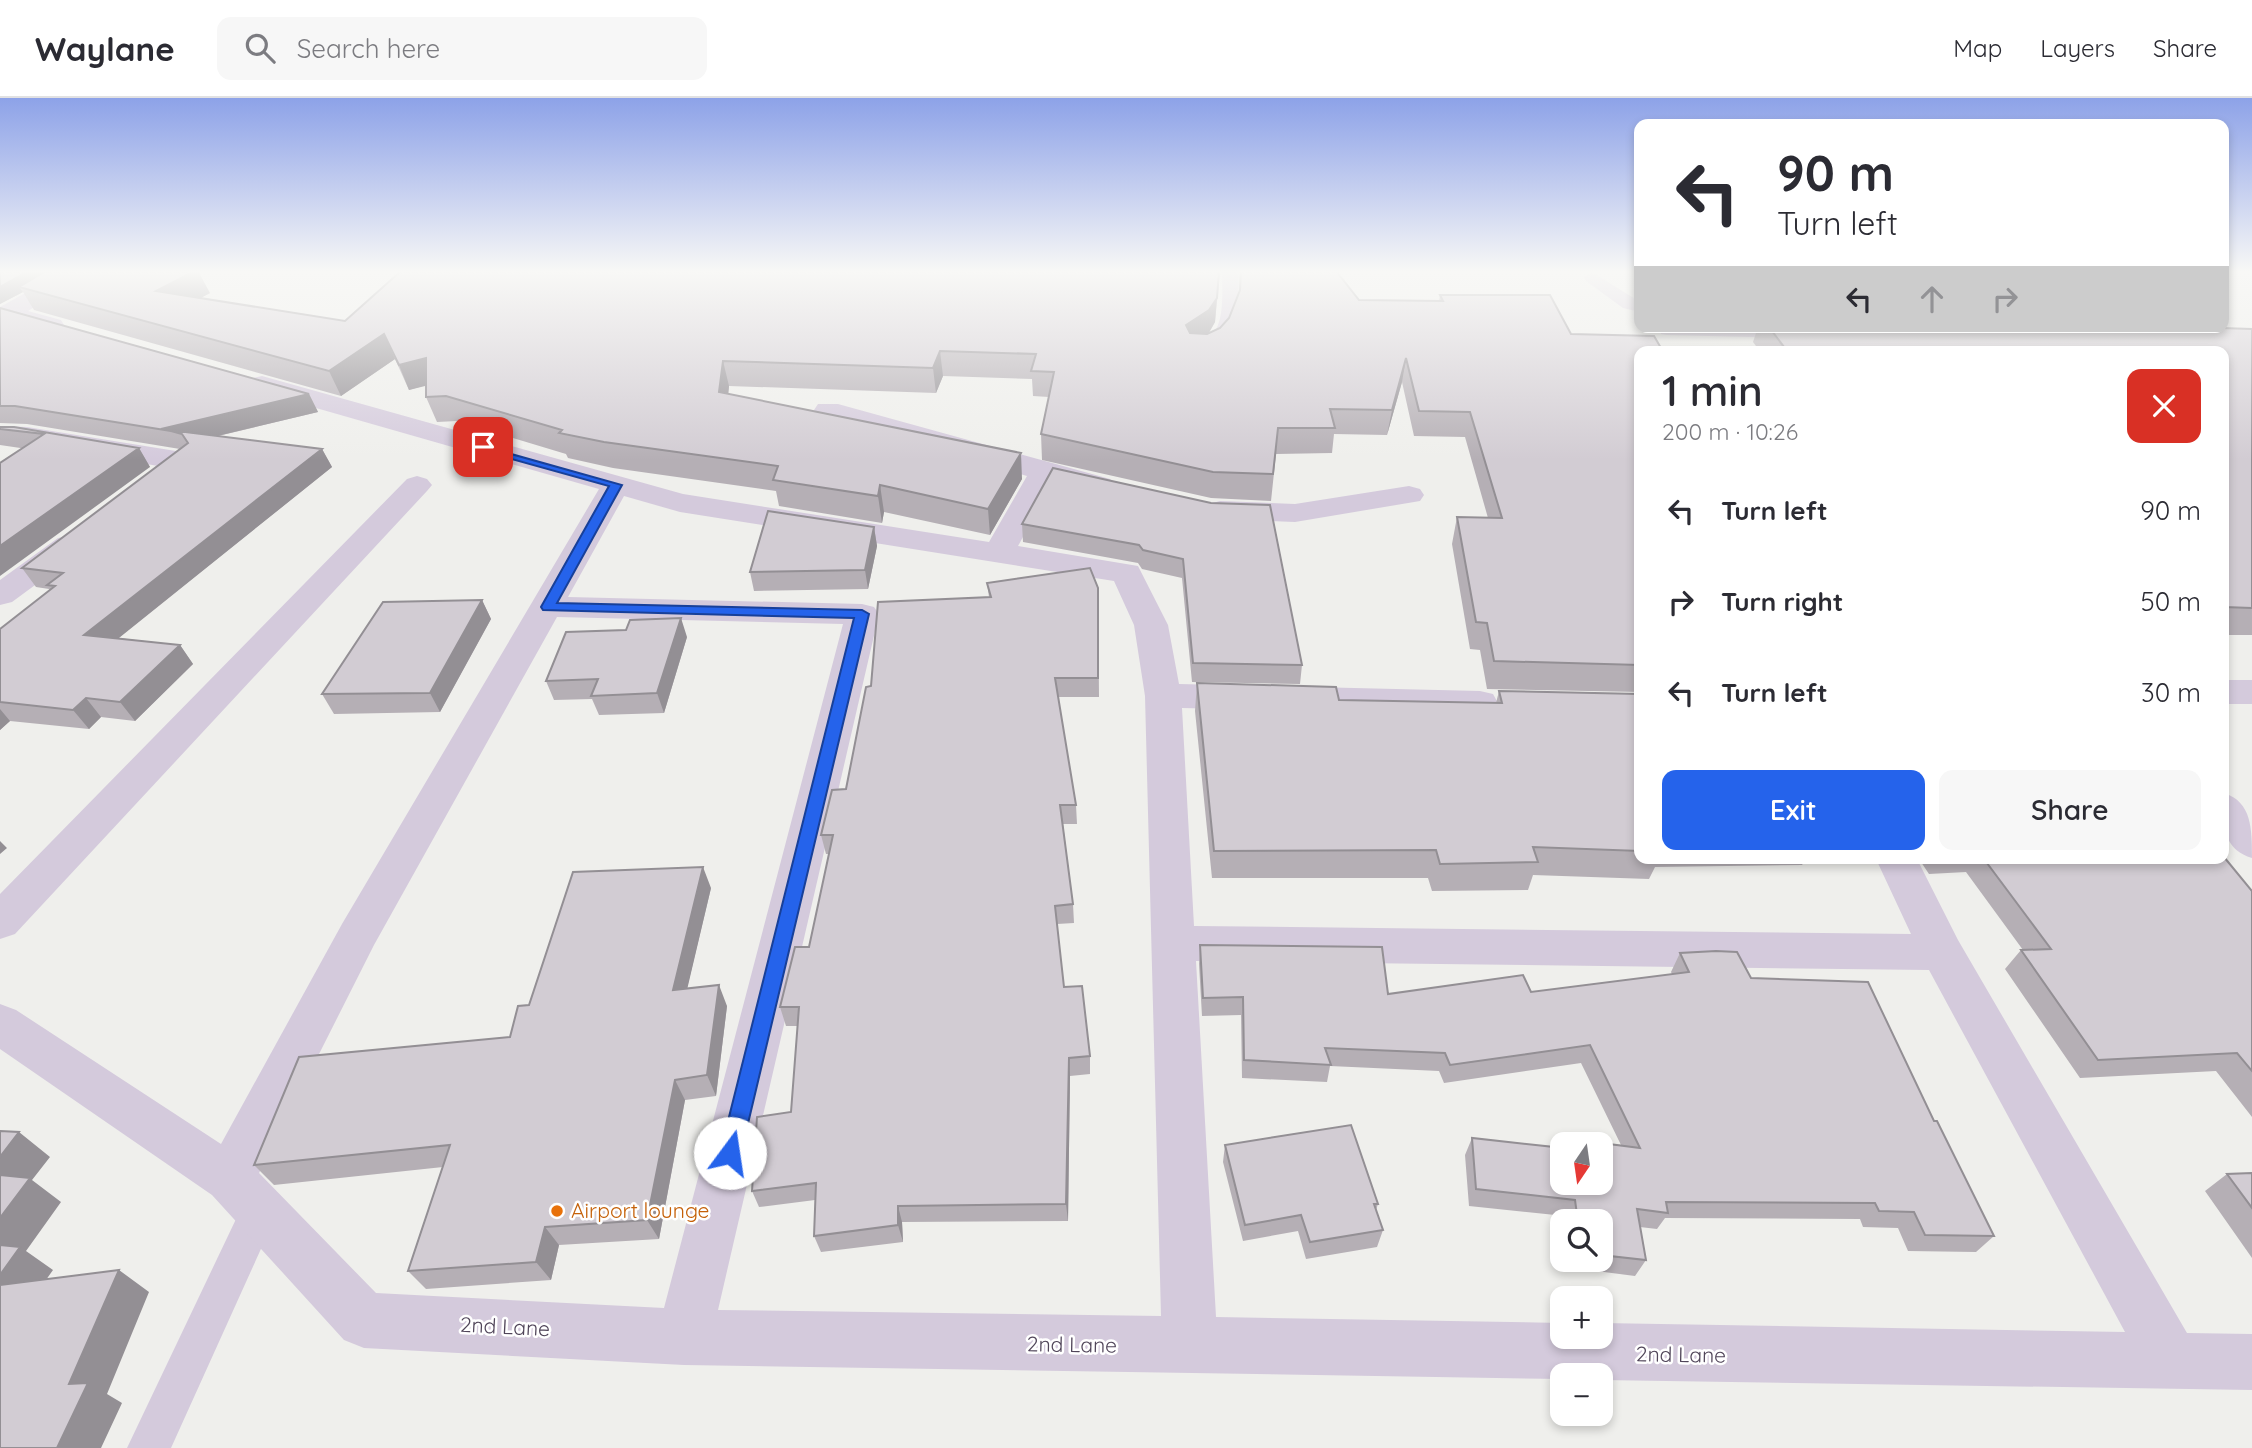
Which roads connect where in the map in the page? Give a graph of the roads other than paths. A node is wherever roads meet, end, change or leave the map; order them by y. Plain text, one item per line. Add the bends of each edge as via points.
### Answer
1 (1223, 334) edge
2 (1196, 351) edge
3 (232, 376) edge
4 (828, 410) dead end
5 (0, 435) edge
6 (1044, 472) junction
7 (416, 485) dead end
8 (616, 485) junction
9 (1121, 490) edge
10 (1409, 495) dead end
11 (134, 499) edge
12 (1198, 507) edge
13 (89, 531) edge
14 (999, 553) junction
15 (0, 595) edge
16 (548, 607) junction
17 (2229, 692) edge
18 (2252, 692) edge
19 (1163, 696) junction
20 (1521, 704) edge
21 (2229, 813) edge
22 (2252, 843) edge
23 (1898, 864) edge
24 (0, 922) edge
25 (1174, 943) junction
26 (1942, 952) junction
27 (0, 1024) edge
28 (245, 1194) junction
29 (684, 1337) junction
30 (1190, 1348) junction
31 (2172, 1362) junction
32 (2252, 1362) edge
33 (149, 1448) edge

1 - 2 lane
3 - 8 street
4 - 6 street
5 - 11 street via 27,435 182,461
6 - 9 street
6 - 14 street
7 - 24 street
8 - 14 street via 680,503
8 - 16 street
10 - 12 street via 1295,513
13 - 15 street
14 - 19 street via 1127,573 1151,625
16 - 28 street via 357,936
16 - 29 street via 862,614
17 - 18 street
19 - 20 street
19 - 25 street
21 - 22 street
23 - 26 street
25 - 26 street
25 - 30 street
26 - 31 street
27 - 28 street, 2nd Lane
28 - 29 street, 2nd Lane via 364,1320
28 - 33 lane
29 - 30 street, 2nd Lane
30 - 31 street, 2nd Lane
31 - 32 street, 2nd Lane

